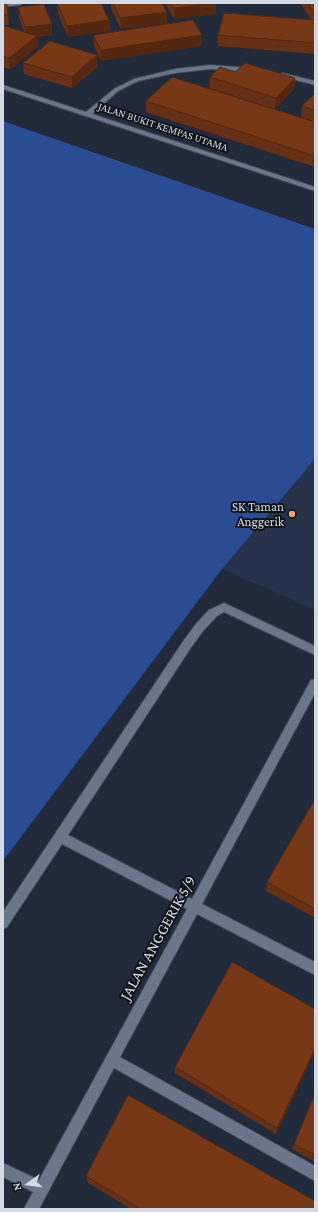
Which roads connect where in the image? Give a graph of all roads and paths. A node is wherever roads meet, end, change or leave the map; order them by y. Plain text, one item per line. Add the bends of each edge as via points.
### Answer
1 (20, 3) edge
2 (3, 5) edge
3 (256, 70) edge
4 (278, 74) edge
5 (315, 83) edge
6 (3, 87) edge
7 (87, 114) junction
8 (315, 190) edge
9 (315, 651) edge
10 (315, 684) edge
11 (60, 837) junction
12 (194, 907) junction
13 (3, 923) edge
14 (315, 969) edge
15 (111, 1059) junction
16 (3, 1170) edge
17 (315, 1174) edge
18 (42, 1189) junction
19 (31, 1209) edge

1 - 2 street
3 - 7 street via 210,67 136,80 116,90
4 - 5 street
6 - 7 street, JALAN BUKIT KEMPAS UTAMA
7 - 8 street, JALAN BUKIT KEMPAS UTAMA
9 - 11 street via 224,607 213,613 186,646
10 - 12 street, JALAN ANGGERIK 5/9
11 - 12 street
11 - 13 street
12 - 14 street
12 - 15 street, JALAN ANGGERIK 5/9
15 - 17 street
15 - 18 street, JALAN ANGGERIK 5/9
16 - 18 street
18 - 19 street, JALAN ANGGERIK 5/9

